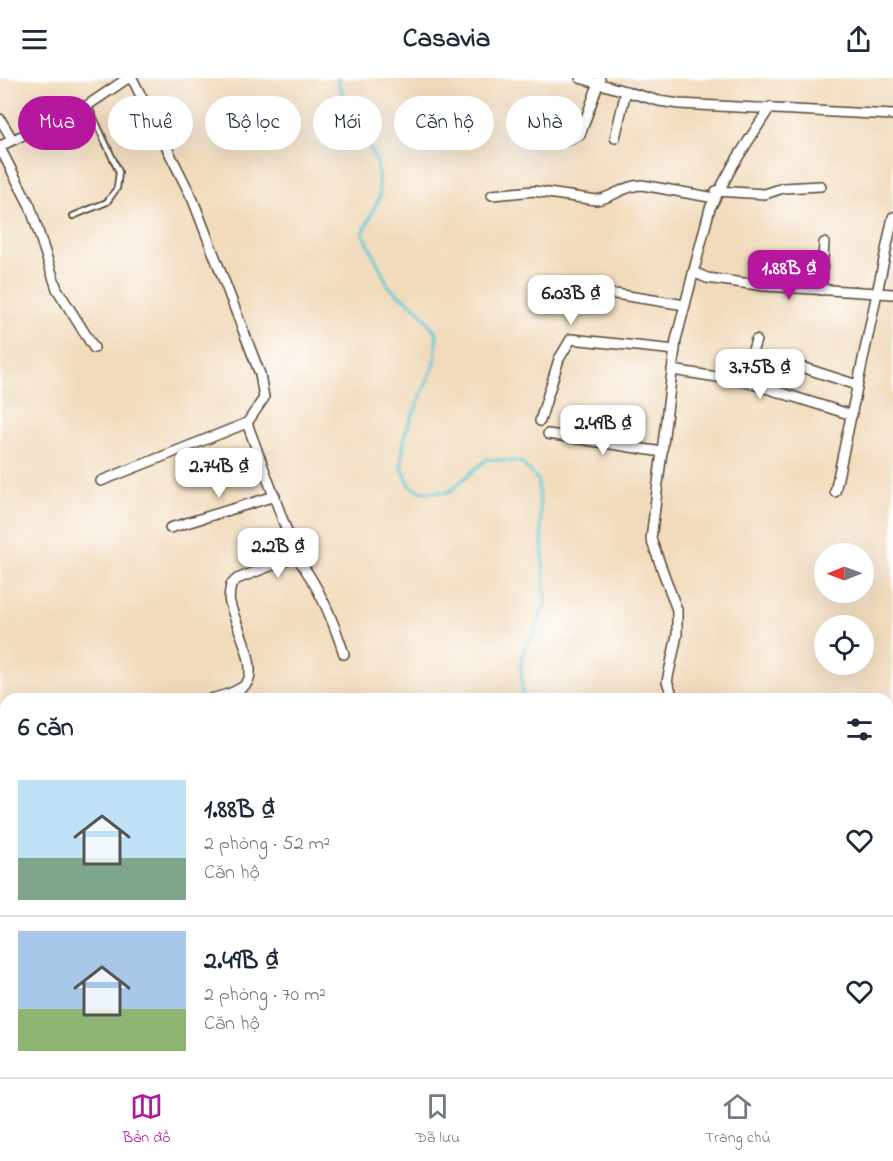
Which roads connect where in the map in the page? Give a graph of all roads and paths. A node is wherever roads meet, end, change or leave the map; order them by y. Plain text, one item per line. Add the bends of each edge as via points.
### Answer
1 (580, 78) edge
2 (126, 79) edge
3 (600, 81) edge
4 (626, 91) junction
5 (96, 100) edge
6 (770, 107) junction
7 (893, 116) edge
8 (0, 119) edge
9 (96, 122) edge
10 (583, 127) edge
11 (18, 136) edge
12 (615, 138) dead end
13 (12, 139) junction
14 (0, 147) edge
15 (821, 186) dead end
16 (717, 193) junction
17 (492, 195) dead end
18 (73, 216) dead end
19 (893, 218) edge
20 (824, 243) dead end
21 (693, 272) junction
22 (821, 290) junction
23 (615, 294) dead end
24 (877, 294) junction
25 (893, 294) edge
26 (685, 305) junction
27 (756, 340) dead end
28 (94, 348) dead end
29 (675, 350) junction
30 (792, 364) dead end
31 (672, 370) junction
32 (742, 381) junction
33 (857, 385) junction
34 (852, 415) junction
35 (540, 421) dead end
36 (246, 423) junction
37 (548, 434) dead end
38 (662, 452) junction
39 (101, 481) dead end
40 (835, 492) dead end
41 (275, 496) junction
42 (170, 528) dead end
43 (296, 556) junction
44 (344, 654) dead end
45 (232, 693) edge
46 (672, 693) edge

1 - 3 street
2 - 5 street
2 - 36 street via 193,200 260,374 264,398
3 - 4 street
3 - 10 street
4 - 6 street via 679,104
4 - 12 street
6 - 7 street
6 - 16 street
8 - 13 street
9 - 18 lane via 119,172 117,188 107,202
11 - 13 street
13 - 14 street
14 - 28 street via 30,206 57,289
15 - 16 street via 783,188 765,194
16 - 17 street via 632,185 596,200 534,190
16 - 21 street
19 - 24 street
20 - 22 street
21 - 22 street via 707,278
21 - 26 street
22 - 24 street
23 - 26 street
24 - 25 street
24 - 33 street
26 - 29 street
27 - 32 street
29 - 31 street
29 - 35 street via 571,339 559,359
30 - 33 street
31 - 32 street
31 - 38 street
32 - 34 street
33 - 34 street
34 - 40 street
36 - 39 street
36 - 41 street
37 - 38 street
38 - 46 street via 651,539 677,610 677,635 667,682
41 - 42 street
41 - 43 street
43 - 44 street via 316,582
43 - 45 street via 237,579 231,585 229,601 251,674 246,684

